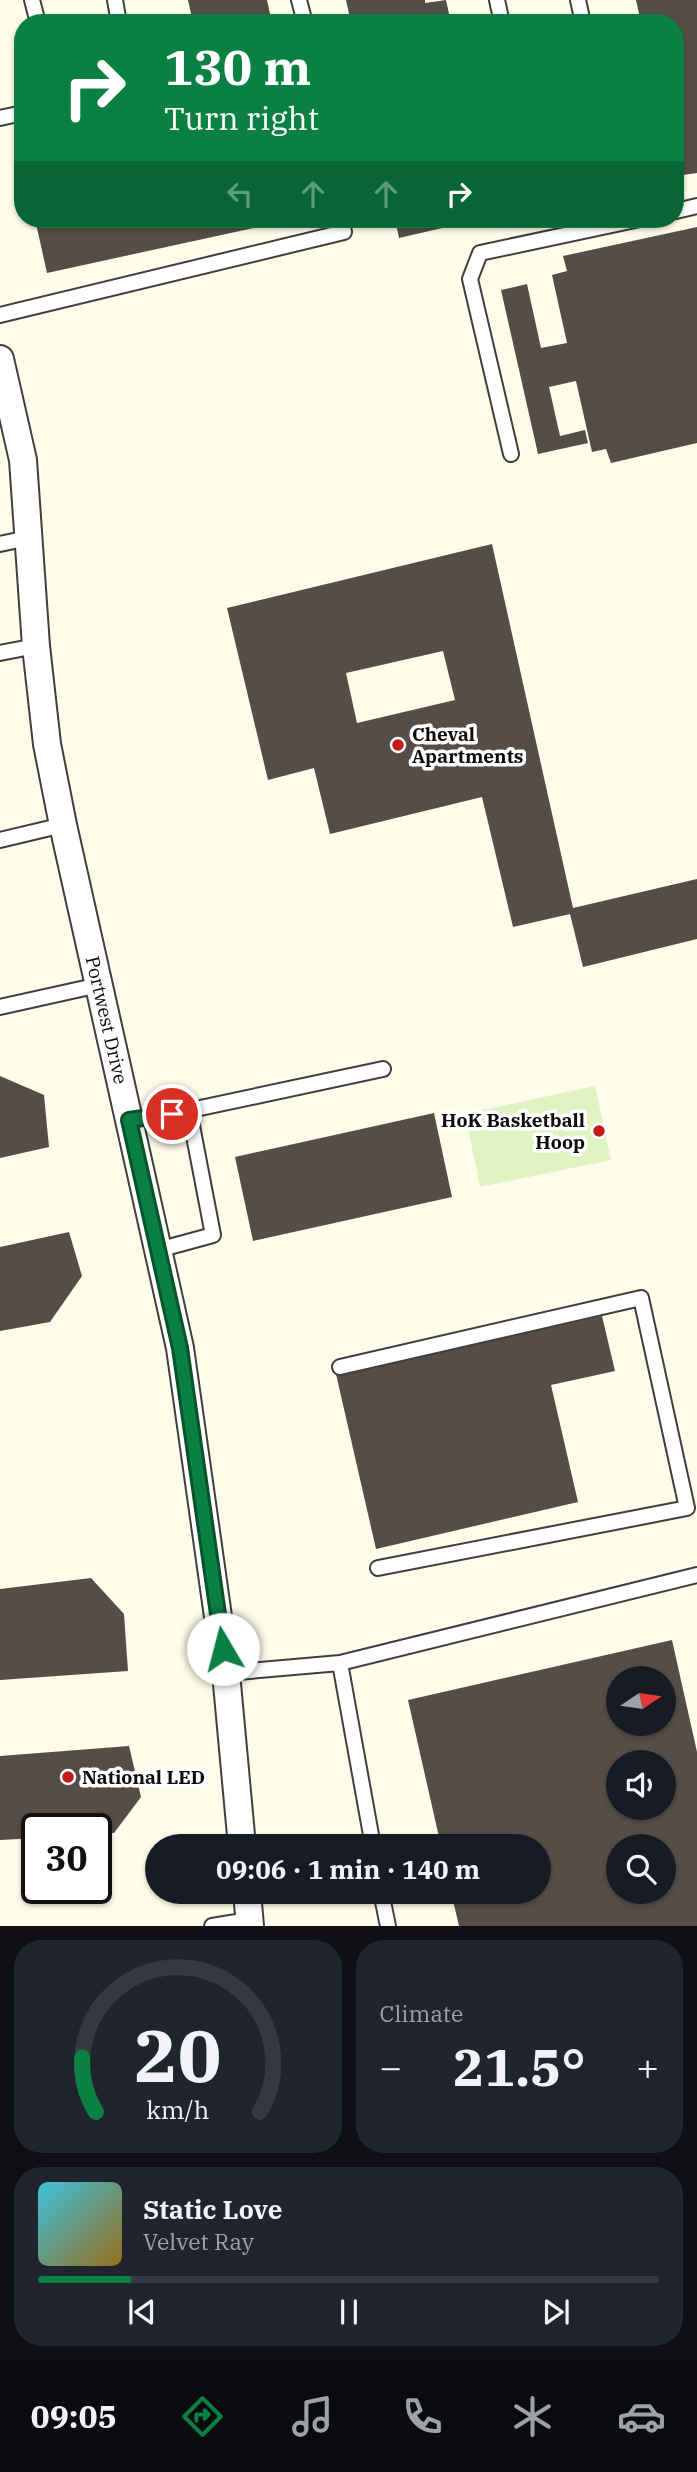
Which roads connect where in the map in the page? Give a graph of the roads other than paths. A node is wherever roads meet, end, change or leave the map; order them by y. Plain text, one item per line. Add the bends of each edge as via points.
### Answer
1 (343, 228) edge
2 (598, 228) edge
3 (0, 315) edge
4 (0, 359) edge
5 (511, 454) dead end
6 (28, 538) junction
7 (0, 544) edge
8 (36, 646) junction
9 (0, 653) edge
10 (63, 825) junction
11 (0, 840) edge
12 (99, 985) junction
13 (0, 1007) edge
14 (383, 1069) dead end
15 (188, 1110) junction
16 (129, 1120) junction
17 (158, 1250) junction
18 (340, 1367) dead end
19 (378, 1568) dead end
20 (697, 1575) edge
21 (340, 1663) junction
22 (226, 1673) junction
23 (241, 1834) edge
24 (371, 1834) edge
25 (248, 1904) edge
26 (384, 1904) edge
27 (250, 1923) edge
28 (212, 1926) edge
29 (388, 1926) edge

1 - 3 lane via 344,232
2 - 5 lane via 480,253 470,279
4 - 6 street, Portwest Drive via 23,460
6 - 7 lane
6 - 8 street, Portwest Drive
8 - 9 lane
8 - 10 street, Portwest Drive via 47,744
10 - 11 lane
10 - 12 street, Portwest Drive
12 - 13 lane
12 - 16 street, Portwest Drive
14 - 15 lane
15 - 16 lane
15 - 17 lane via 214,1235
16 - 17 street, Portwest Drive
17 - 22 street, Portwest Drive via 180,1348
18 - 19 lane via 641,1298 687,1508
20 - 21 lane
21 - 22 lane
21 - 24 lane
22 - 23 street, Portwest Drive
25 - 27 street
26 - 29 lane
27 - 28 lane

